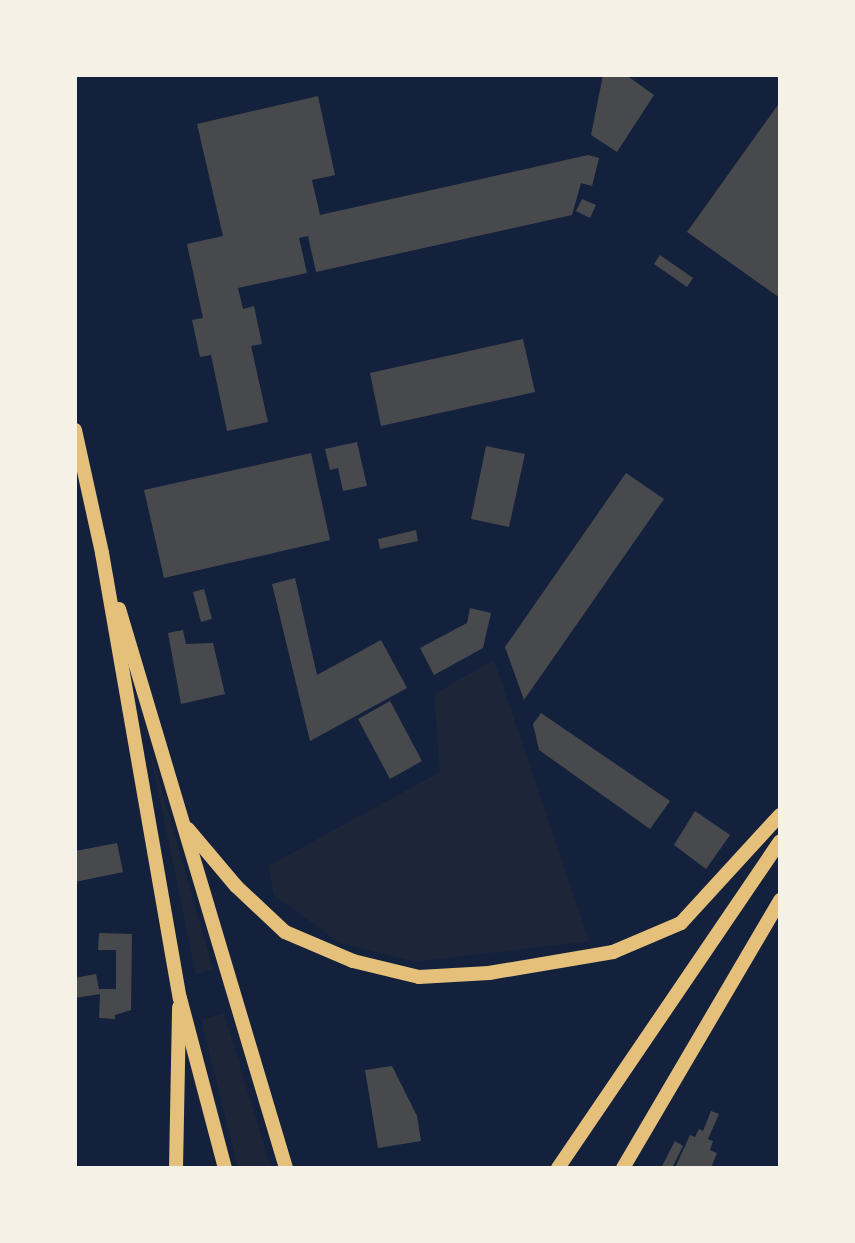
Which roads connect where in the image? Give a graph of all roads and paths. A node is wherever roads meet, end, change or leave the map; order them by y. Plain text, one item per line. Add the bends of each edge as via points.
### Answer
1 (75, 430) edge
2 (102, 553) junction
3 (780, 815) edge
4 (188, 829) junction
5 (780, 841) edge
6 (780, 900) edge
7 (180, 998) junction
8 (176, 1168) edge
9 (225, 1168) edge
10 (286, 1168) edge
11 (558, 1168) edge
12 (623, 1168) edge

1 - 2 main road
2 - 4 main road
2 - 7 main road
3 - 4 main road via 681,923 613,951 489,972 419,977 353,961 285,932 236,886
4 - 10 main road
5 - 11 main road
6 - 12 main road
7 - 8 main road
7 - 9 main road

